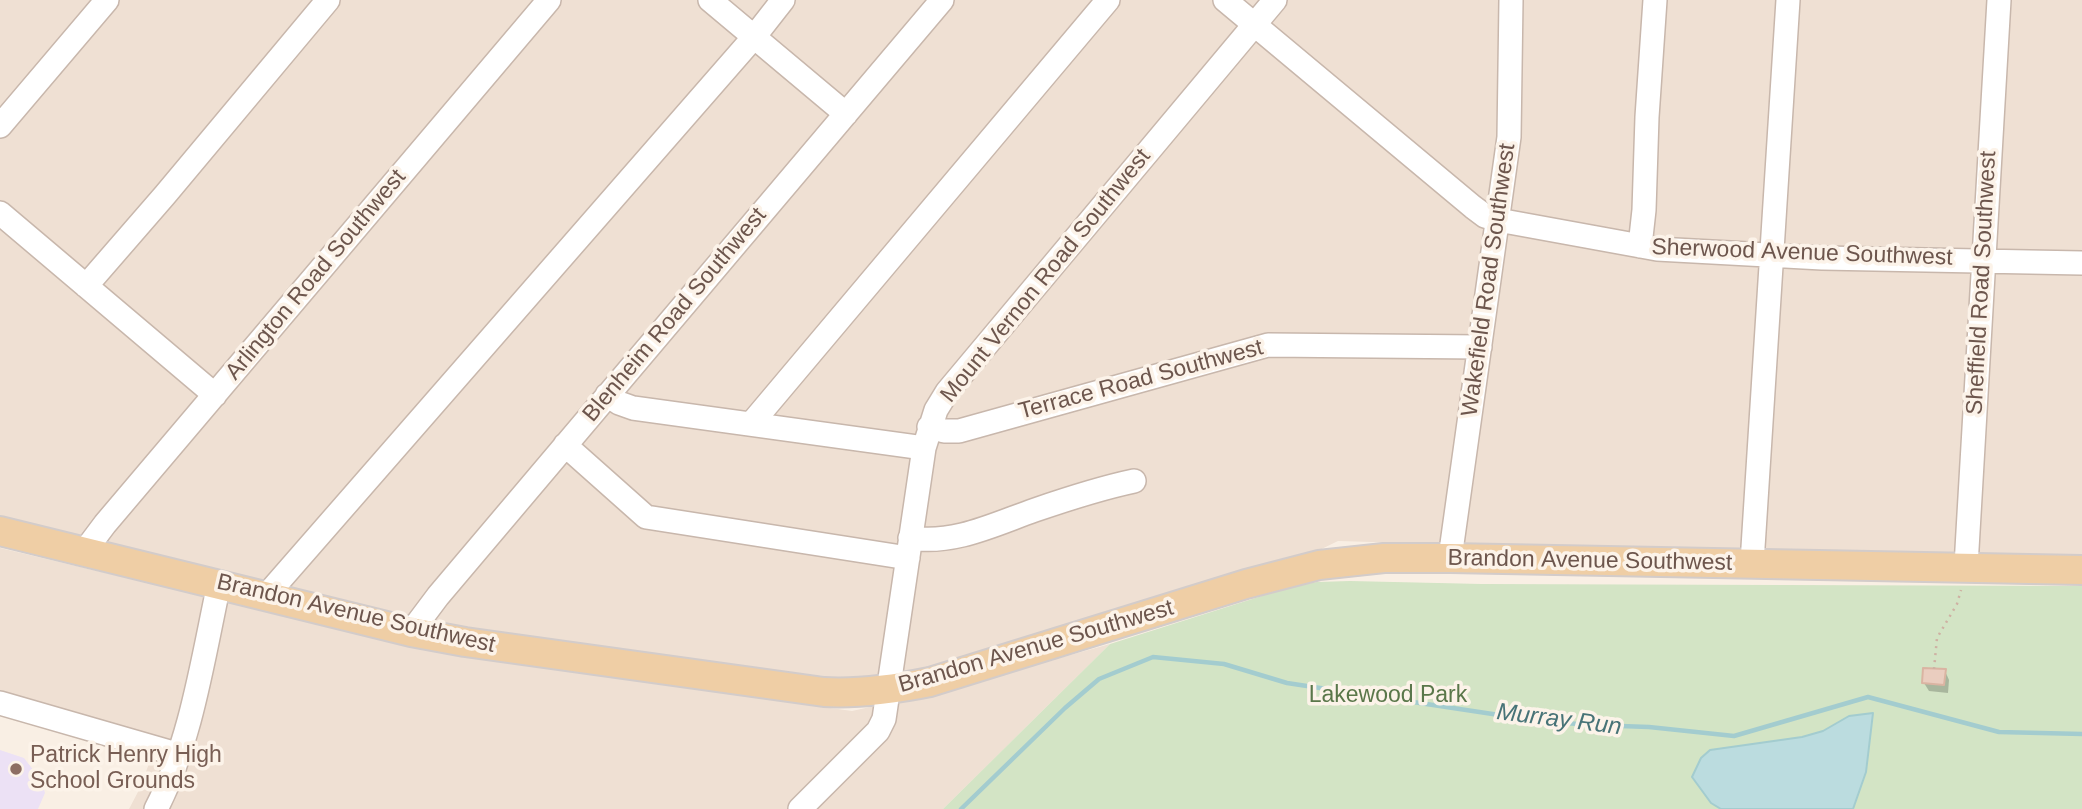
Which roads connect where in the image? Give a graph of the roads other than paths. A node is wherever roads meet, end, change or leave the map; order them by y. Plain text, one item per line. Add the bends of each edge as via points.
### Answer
1 (107, 0) edge
2 (328, 0) edge
3 (549, 0) edge
4 (710, 0) edge
5 (783, 0) edge
6 (942, 0) edge
7 (1108, 0) edge
8 (1225, 0) edge
9 (1275, 0) edge
10 (1511, 0) edge
11 (1655, 0) edge
12 (1788, 0) edge
13 (1999, 0) edge
14 (1255, 25) junction
15 (754, 37) junction
16 (846, 114) junction
17 (0, 125) edge
18 (0, 213) edge
19 (1498, 220) junction
20 (1640, 246) junction
21 (1772, 256) junction
22 (1983, 260) junction
23 (2082, 263) edge
24 (86, 286) junction
25 (1480, 347) junction
26 (215, 395) junction
27 (607, 395) junction
28 (751, 424) junction
29 (927, 438) junction
30 (565, 445) junction
31 (1134, 481) dead end
32 (0, 531) edge
33 (909, 548) junction
34 (84, 552) junction
35 (1451, 558) junction
36 (1752, 563) junction
37 (1966, 566) junction
38 (2082, 570) edge
39 (219, 584) junction
40 (266, 596) junction
41 (411, 632) junction
42 (888, 690) junction
43 (0, 703) edge
44 (180, 755) junction
45 (156, 809) edge
46 (800, 809) edge

1 - 17 street
2 - 24 street
3 - 26 street, Arlington Road Southwest
4 - 15 street
5 - 15 street
6 - 16 street, Blenheim Road Southwest
7 - 28 street
8 - 14 street, Sherwood Avenue Southwest
9 - 14 street, Mount Vernon Road Southwest
10 - 19 street, Wakefield Road Southwest via 1509,137
11 - 20 street
12 - 21 street
13 - 22 street, Sheffield Road Southwest
14 - 19 street, Sherwood Avenue Southwest via 1473,207
14 - 29 street, Mount Vernon Road Southwest via 947,392
15 - 16 street
15 - 40 street
16 - 27 street, Blenheim Road Southwest
18 - 24 street
19 - 20 street, Sherwood Avenue Southwest
19 - 25 street, Wakefield Road Southwest
20 - 21 street, Sherwood Avenue Southwest
21 - 22 street, Sherwood Avenue Southwest
21 - 36 street
22 - 23 street, Sherwood Avenue Southwest
22 - 37 street, Sheffield Road Southwest
24 - 26 street
25 - 29 street, Terrace Road Southwest via 1268,345
25 - 35 street, Wakefield Road Southwest
26 - 34 street, Arlington Road Southwest
27 - 28 street, Terrace Road Southwest via 633,408
27 - 30 street, Blenheim Road Southwest
28 - 29 street, Terrace Road Southwest
29 - 33 street, Mount Vernon Road Southwest
30 - 33 street via 646,517
30 - 41 street, Blenheim Road Southwest
31 - 33 street via 992,527
32 - 34 main road, Brandon Avenue Southwest
33 - 42 street, Mount Vernon Road Southwest
34 - 39 main road, Brandon Avenue Southwest
35 - 36 main road, Brandon Avenue Southwest
35 - 42 main road, Brandon Avenue Southwest via 1384,558 1320,565 930,682
36 - 37 main road, Brandon Avenue Southwest
37 - 38 main road, Brandon Avenue Southwest
39 - 40 main road, Brandon Avenue Southwest
39 - 44 street
40 - 41 main road, Brandon Avenue Southwest
41 - 42 main road, Brandon Avenue Southwest via 824,692
42 - 46 street, Mount Vernon Road Southwest via 878,731
43 - 44 street
44 - 45 street

